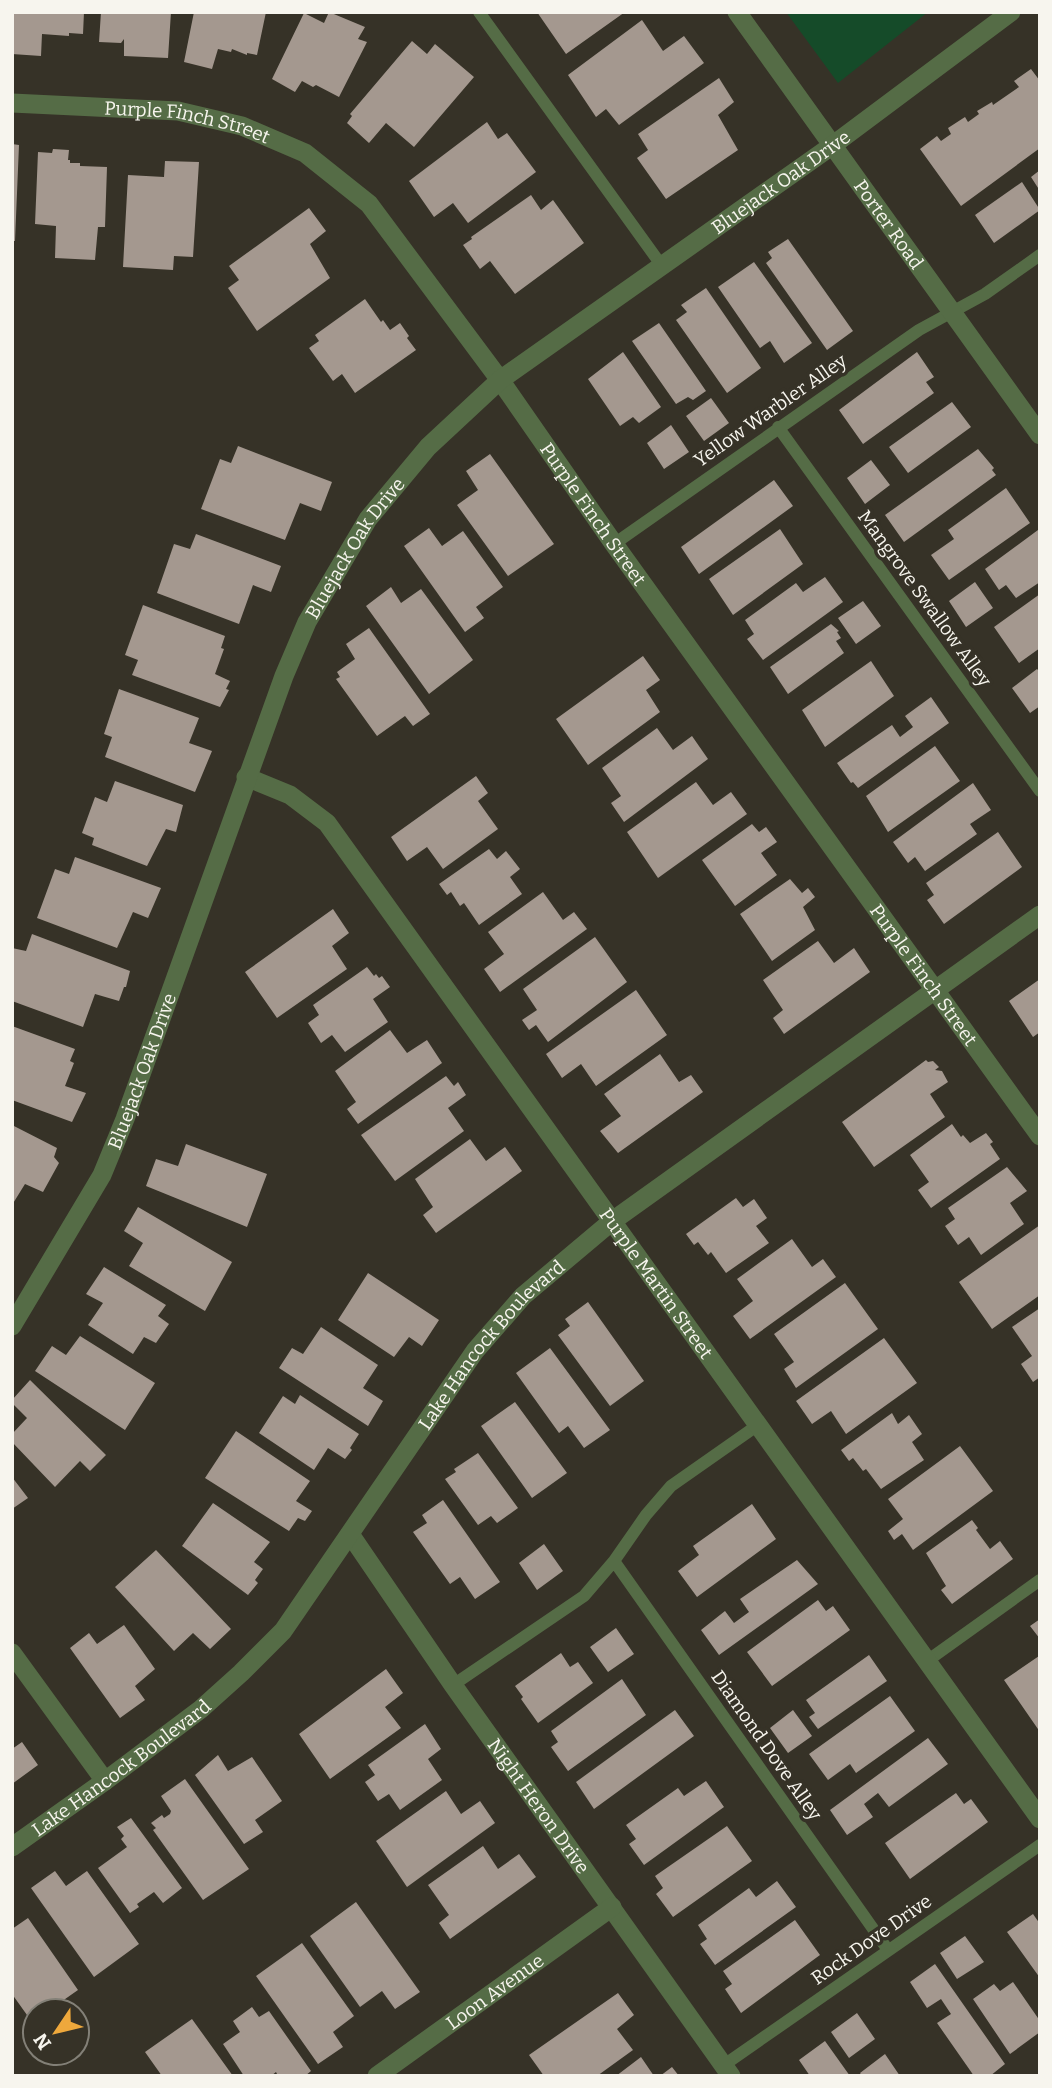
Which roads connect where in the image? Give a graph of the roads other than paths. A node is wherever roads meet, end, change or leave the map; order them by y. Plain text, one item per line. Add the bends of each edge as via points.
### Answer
1 (479, 12) edge
2 (737, 12) edge
3 (1011, 12) edge
4 (12, 103) edge
5 (833, 145) junction
6 (1040, 255) edge
7 (662, 266) junction
8 (951, 312) junction
9 (500, 380) junction
10 (778, 427) junction
11 (1040, 435) edge
12 (614, 544) junction
13 (246, 777) junction
14 (1040, 791) edge
15 (1040, 915) edge
16 (936, 991) junction
17 (1040, 1136) edge
18 (611, 1222) junction
19 (12, 1326) edge
20 (758, 1425) junction
21 (350, 1534) junction
22 (614, 1561) junction
23 (1040, 1580) edge
24 (12, 1653) edge
25 (926, 1661) junction
26 (453, 1685) junction
27 (106, 1782) junction
28 (1040, 1819) edge
29 (1040, 1845) edge
30 (12, 1847) edge
31 (612, 1907) junction
32 (888, 1950) junction
33 (728, 2070) edge
34 (377, 2076) edge

1 - 7 lane
2 - 5 street, Porter Road
3 - 5 street, Bluejack Oak Drive
4 - 9 street, Purple Finch Street via 178,111 242,126 304,153 369,204
5 - 7 street, Bluejack Oak Drive
5 - 8 street, Porter Road
6 - 8 lane, Yellow Warbler Alley
7 - 9 street, Bluejack Oak Drive
8 - 10 lane, Yellow Warbler Alley
8 - 11 street, Porter Road
9 - 12 street, Purple Finch Street
9 - 13 street, Bluejack Oak Drive via 428,447 368,519 307,622
10 - 12 lane, Yellow Warbler Alley
10 - 14 lane, Mangrove Swallow Alley
12 - 16 street, Purple Finch Street
13 - 18 street, Purple Martin Street via 290,795 327,823
13 - 19 street, Bluejack Oak Drive via 102,1175
15 - 16 street, Lake Hancock Boulevard
16 - 17 street, Purple Finch Street
16 - 18 street, Lake Hancock Boulevard
18 - 20 street, Purple Martin Street
18 - 21 street, Lake Hancock Boulevard via 523,1296 475,1351
20 - 22 lane via 671,1486
20 - 25 street, Purple Martin Street
21 - 26 street, Night Heron Drive
21 - 27 street, Lake Hancock Boulevard via 283,1631 201,1709
22 - 26 lane via 584,1596
22 - 32 lane, Diamond Dove Alley
23 - 25 lane
24 - 27 street
25 - 28 street, Purple Martin Street
26 - 31 street, Night Heron Drive
27 - 30 street, Lake Hancock Boulevard
29 - 32 lane, Rock Dove Drive
31 - 33 street, Night Heron Drive
31 - 34 street, Loon Avenue
32 - 33 lane, Rock Dove Drive

